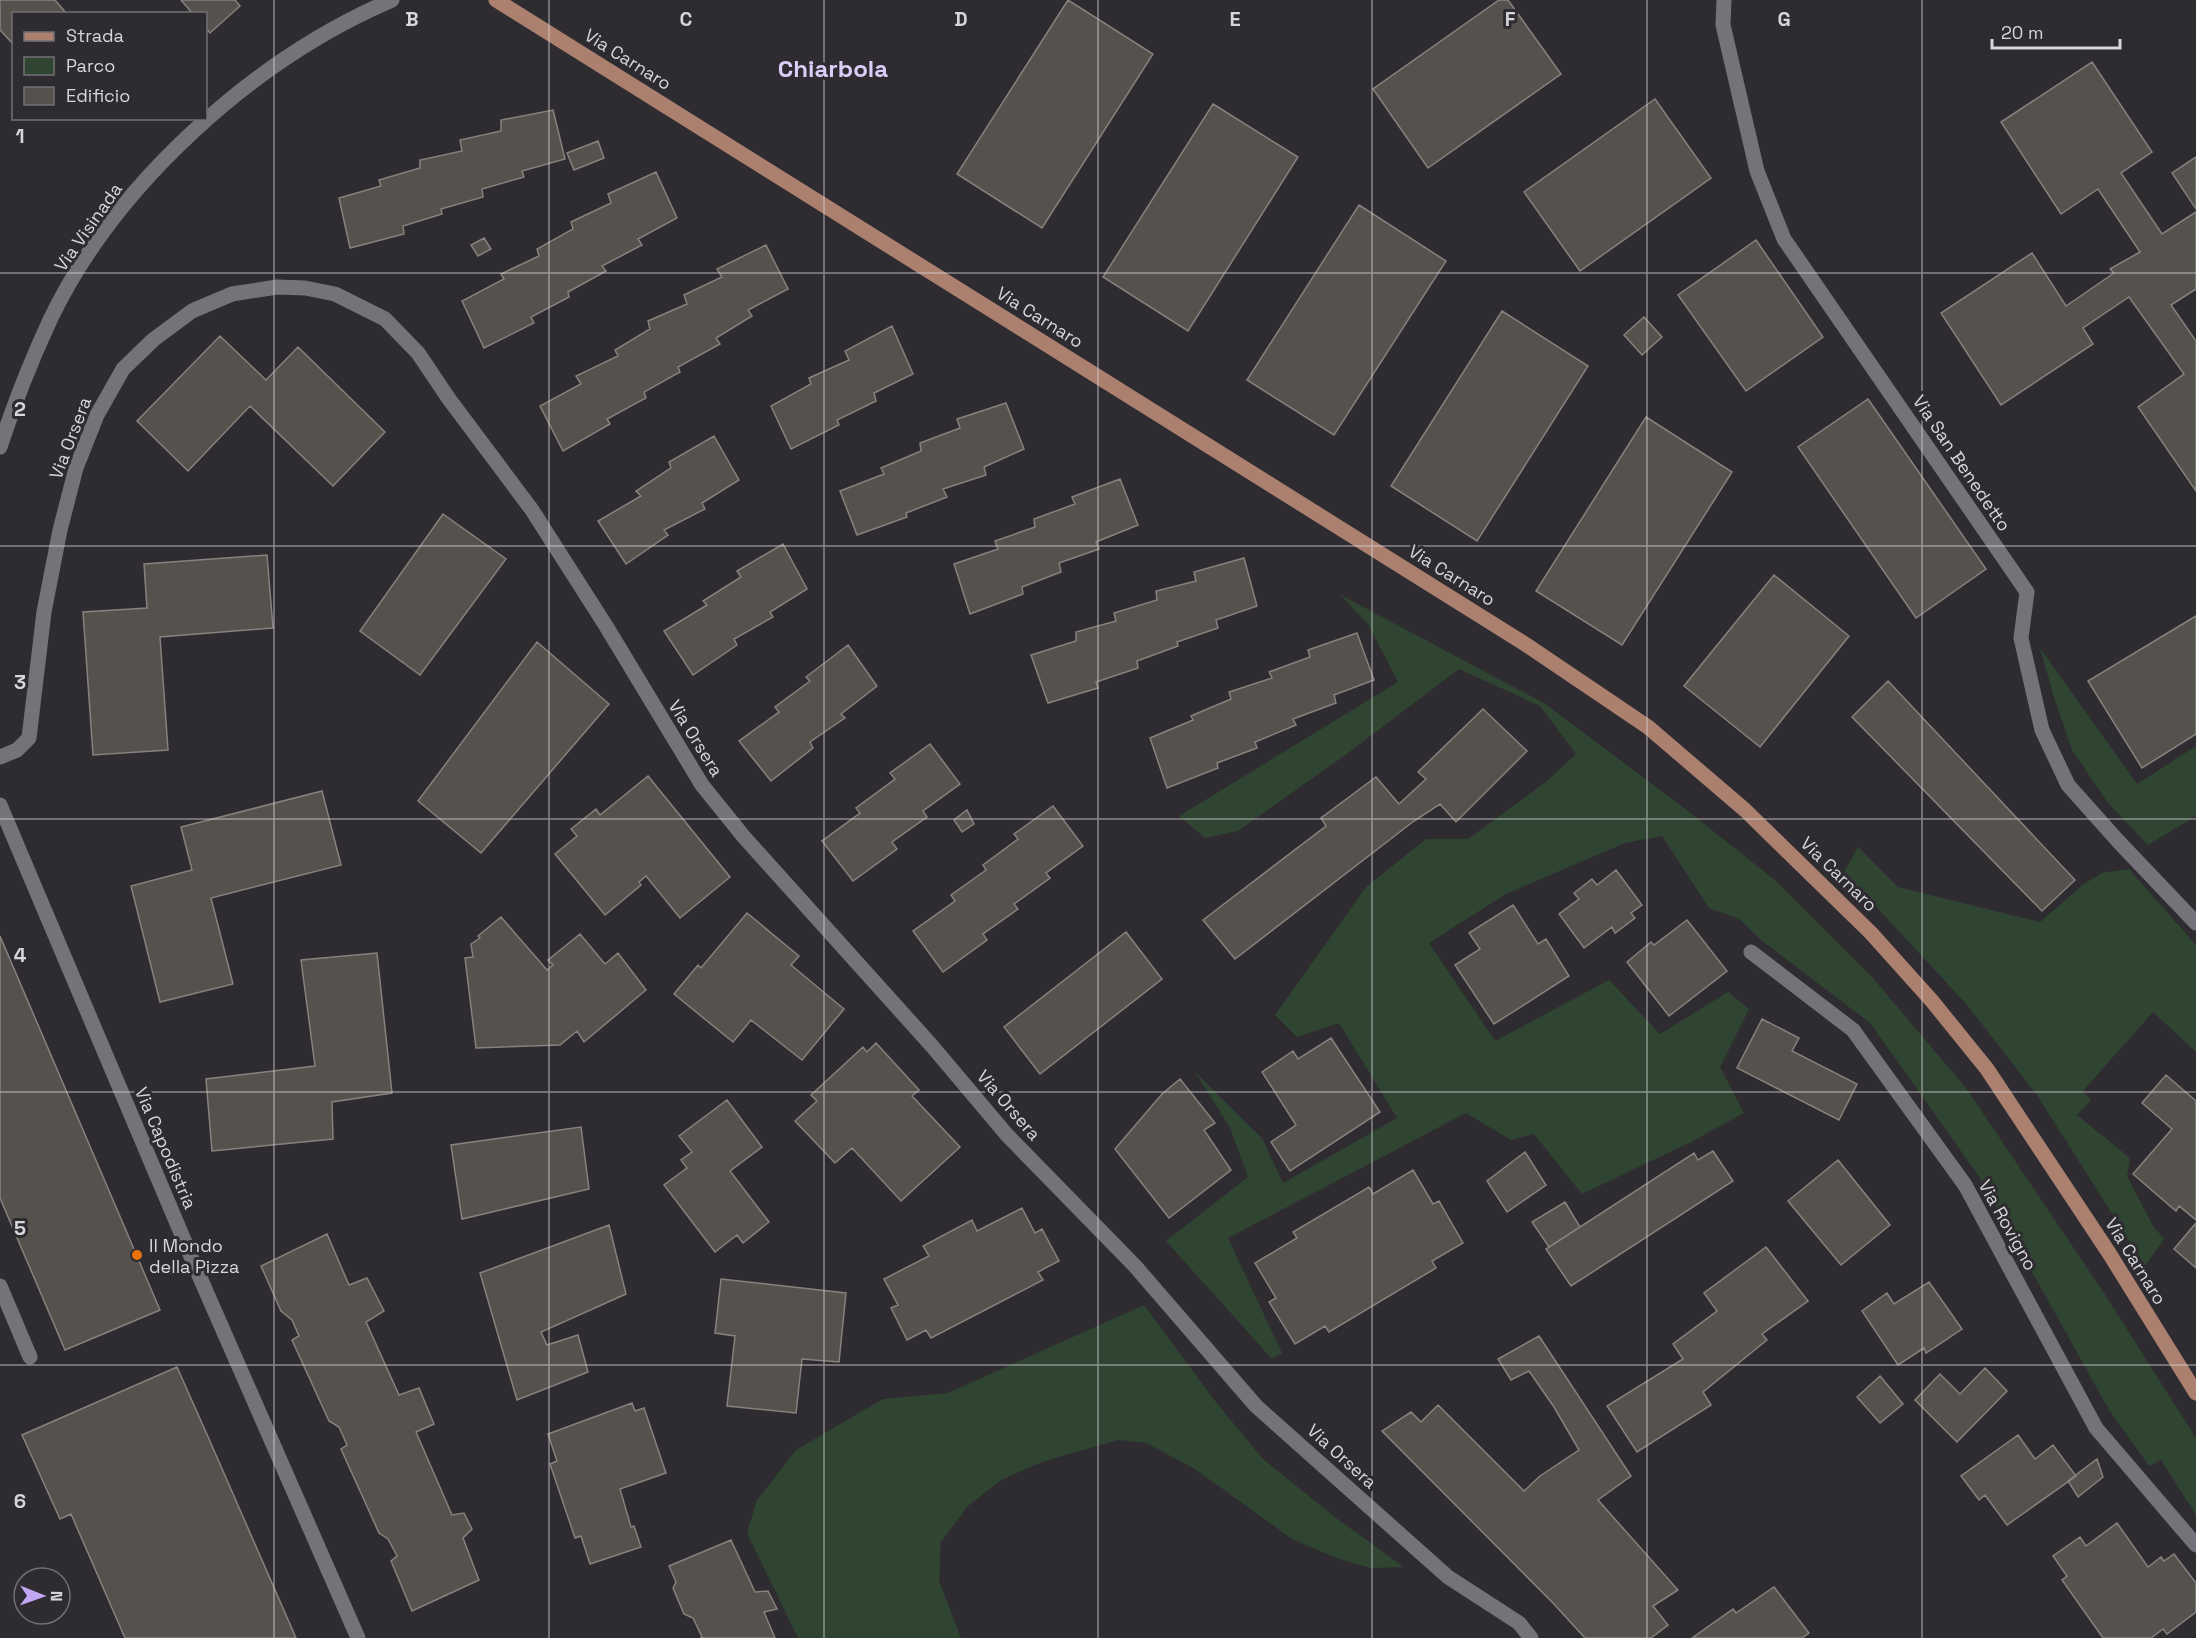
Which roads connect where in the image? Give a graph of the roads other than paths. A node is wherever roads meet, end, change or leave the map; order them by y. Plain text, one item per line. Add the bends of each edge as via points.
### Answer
1 (392, 0) edge
2 (1724, 0) edge
3 (503, 4) edge
4 (0, 447) edge
5 (0, 757) edge
6 (0, 805) edge
7 (2196, 923) edge
8 (1751, 952) dead end
9 (0, 1286) edge
10 (30, 1357) dead end
11 (2196, 1393) edge
12 (2196, 1545) edge
13 (358, 1638) edge
14 (1531, 1638) edge

1 - 4 street, Via Visinada via 288,55 225,103 121,208 80,267 51,319 14,403
2 - 7 street, Via San Benedetto via 1723,25 1757,171 1784,239 2027,592 2021,638 2042,730 2068,785
3 - 11 main road, Via Carnaro via 1525,644 1648,727 1761,825 1871,933 1988,1069
5 - 14 street, Via Orsera via 17,750 29,738 44,612 60,530 76,468 97,415 123,369 192,311 232,294 277,287 305,288 335,294 385,319 418,353 532,510 702,785 744,837 1007,1135 1135,1266 1256,1406 1448,1577 1519,1623
6 - 13 street, Via Capodistria
8 - 12 street, Via Rovigno via 1853,1030 1965,1185 2096,1428
9 - 10 street

